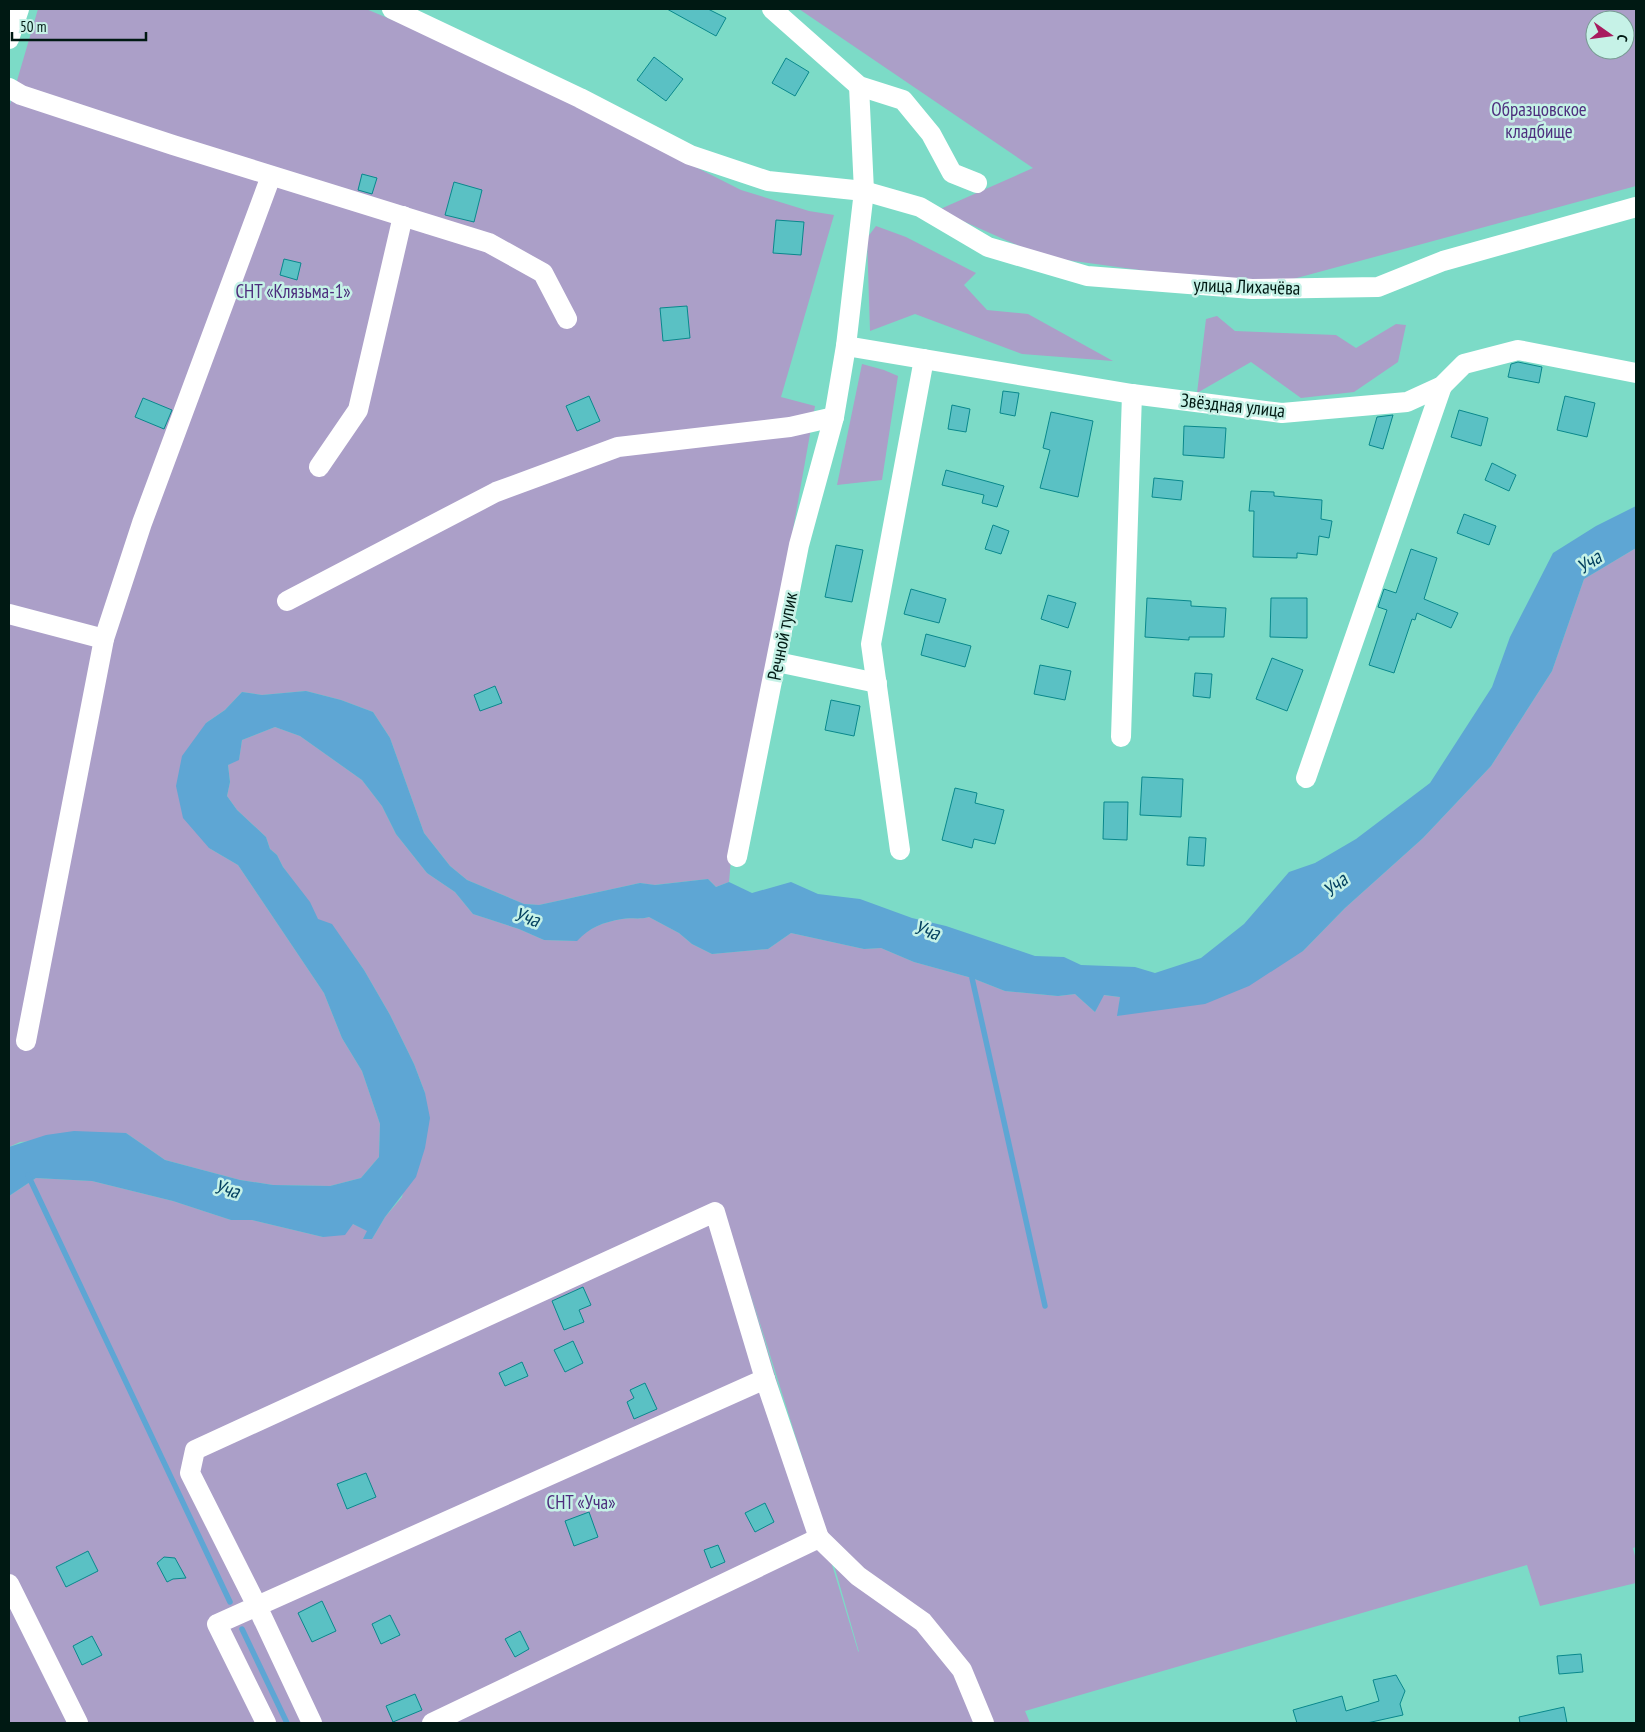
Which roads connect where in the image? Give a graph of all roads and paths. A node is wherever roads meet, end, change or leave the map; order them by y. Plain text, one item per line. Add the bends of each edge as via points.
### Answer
1 (18, 9) edge
2 (392, 9) edge
3 (772, 9) edge
4 (9, 39) edge
5 (859, 86) junction
6 (9, 88) edge
7 (271, 176) junction
8 (977, 183) dead end
9 (864, 191) junction
10 (1636, 207) edge
11 (403, 216) junction
12 (567, 319) dead end
13 (846, 346) junction
14 (924, 359) junction
15 (1636, 374) edge
16 (1442, 386) junction
17 (1132, 394) junction
18 (834, 417) junction
19 (319, 468) dead end
20 (287, 601) dead end
21 (9, 614) edge
22 (104, 640) junction
23 (777, 662) junction
24 (877, 683) junction
25 (1121, 736) dead end
26 (1306, 778) dead end
27 (900, 850) dead end
28 (737, 857) dead end
29 (26, 1041) dead end
30 (765, 1379) junction
31 (819, 1538) junction
32 (9, 1584) edge
33 (257, 1606) junction
34 (78, 1723) edge
35 (266, 1723) edge
36 (312, 1723) edge
37 (432, 1723) edge
38 (984, 1723) edge

1 - 4 street
2 - 9 street, улица Лихачёва via 580,98 690,155 768,181
3 - 5 street
5 - 8 street via 903,100 931,134 952,173
5 - 9 street, Речной тупик
6 - 7 street via 21,95
7 - 11 street
7 - 22 street via 142,523
9 - 10 street, улица Лихачёва via 920,207 988,247 1087,276 1252,289 1378,287 1442,261
9 - 13 street, Речной тупик
11 - 12 street via 489,242 543,273
11 - 19 street via 358,410
13 - 14 street, Звёздная улица
13 - 18 street, Речной тупик
14 - 17 street, Звёздная улица
14 - 24 street via 871,644
15 - 16 street, Звёздная улица via 1518,350 1464,364
16 - 17 street, Звёздная улица via 1407,402 1282,413
16 - 26 street
17 - 25 street
18 - 20 street via 790,427 618,447 496,492
18 - 23 street, Речной тупик via 799,545
21 - 22 street
22 - 29 street
23 - 24 street
23 - 28 street, Речной тупик
24 - 27 street
30 - 31 street
30 - 33 street
30 - 33 street via 715,1212 195,1450 190,1473
31 - 37 street
31 - 38 street via 858,1576 923,1622 962,1670
32 - 34 street
33 - 35 street via 217,1624
33 - 36 street

